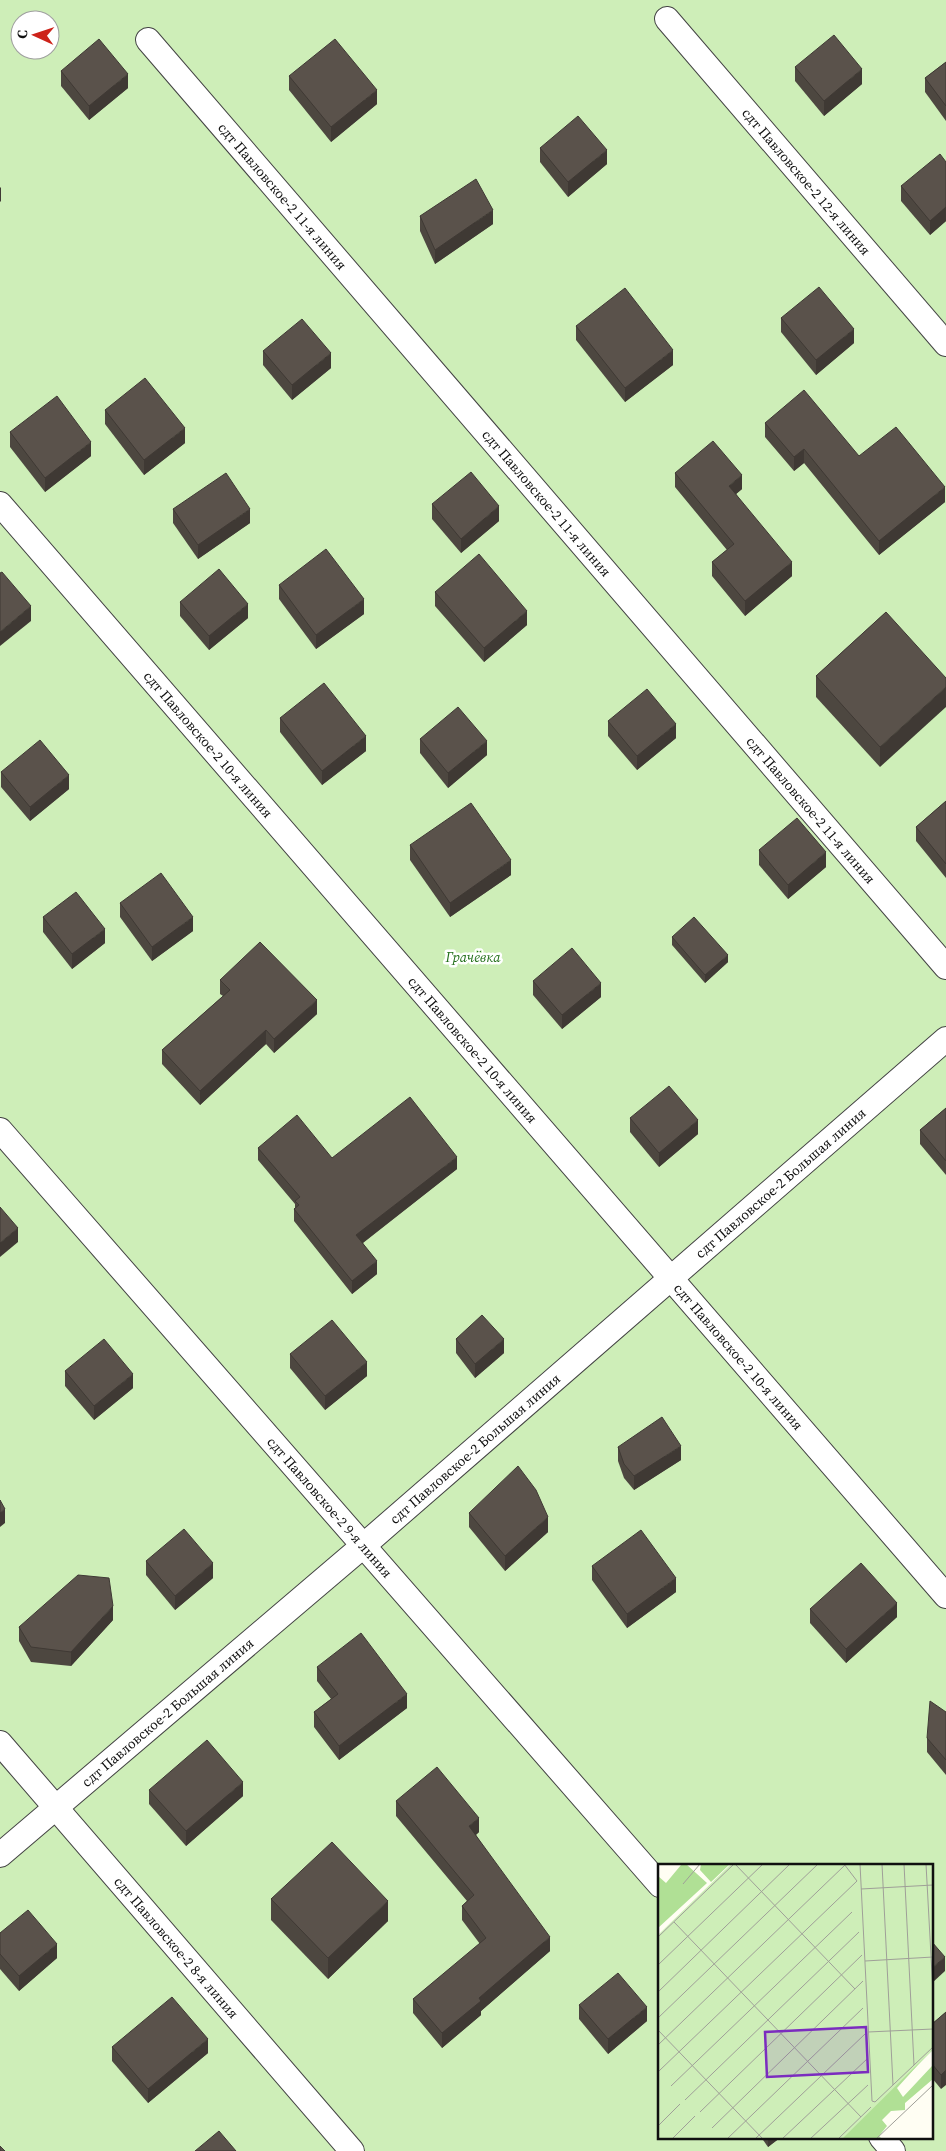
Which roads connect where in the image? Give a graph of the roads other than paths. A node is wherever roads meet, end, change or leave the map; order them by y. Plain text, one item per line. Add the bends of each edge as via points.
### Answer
1 (667, 19) dead end
2 (148, 40) dead end
3 (946, 344) edge
4 (0, 504) edge
5 (946, 967) edge
6 (946, 1039) edge
7 (0, 1130) edge
8 (670, 1278) junction
9 (363, 1546) junction
10 (946, 1596) edge
11 (0, 1743) edge
12 (55, 1806) junction
13 (0, 1855) edge
14 (658, 1883) edge
15 (882, 2138) edge
16 (352, 2151) edge
17 (893, 2151) edge

1 - 3 lane, сдт Павловское-2 12-я линия
2 - 5 lane, сдт Павловское-2 11-я линия
4 - 8 lane, сдт Павловское-2 10-я линия
6 - 8 lane, сдт Павловское-2 Большая линия
7 - 9 lane, сдт Павловское-2 9-я линия
8 - 9 lane, сдт Павловское-2 Большая линия
8 - 10 lane, сдт Павловское-2 10-я линия
9 - 12 lane, сдт Павловское-2 Большая линия
9 - 14 lane, сдт Павловское-2 9-я линия
11 - 12 lane, сдт Павловское-2 8-я линия
12 - 13 lane, сдт Павловское-2 Большая линия
12 - 16 lane, сдт Павловское-2 8-я линия
15 - 17 lane

